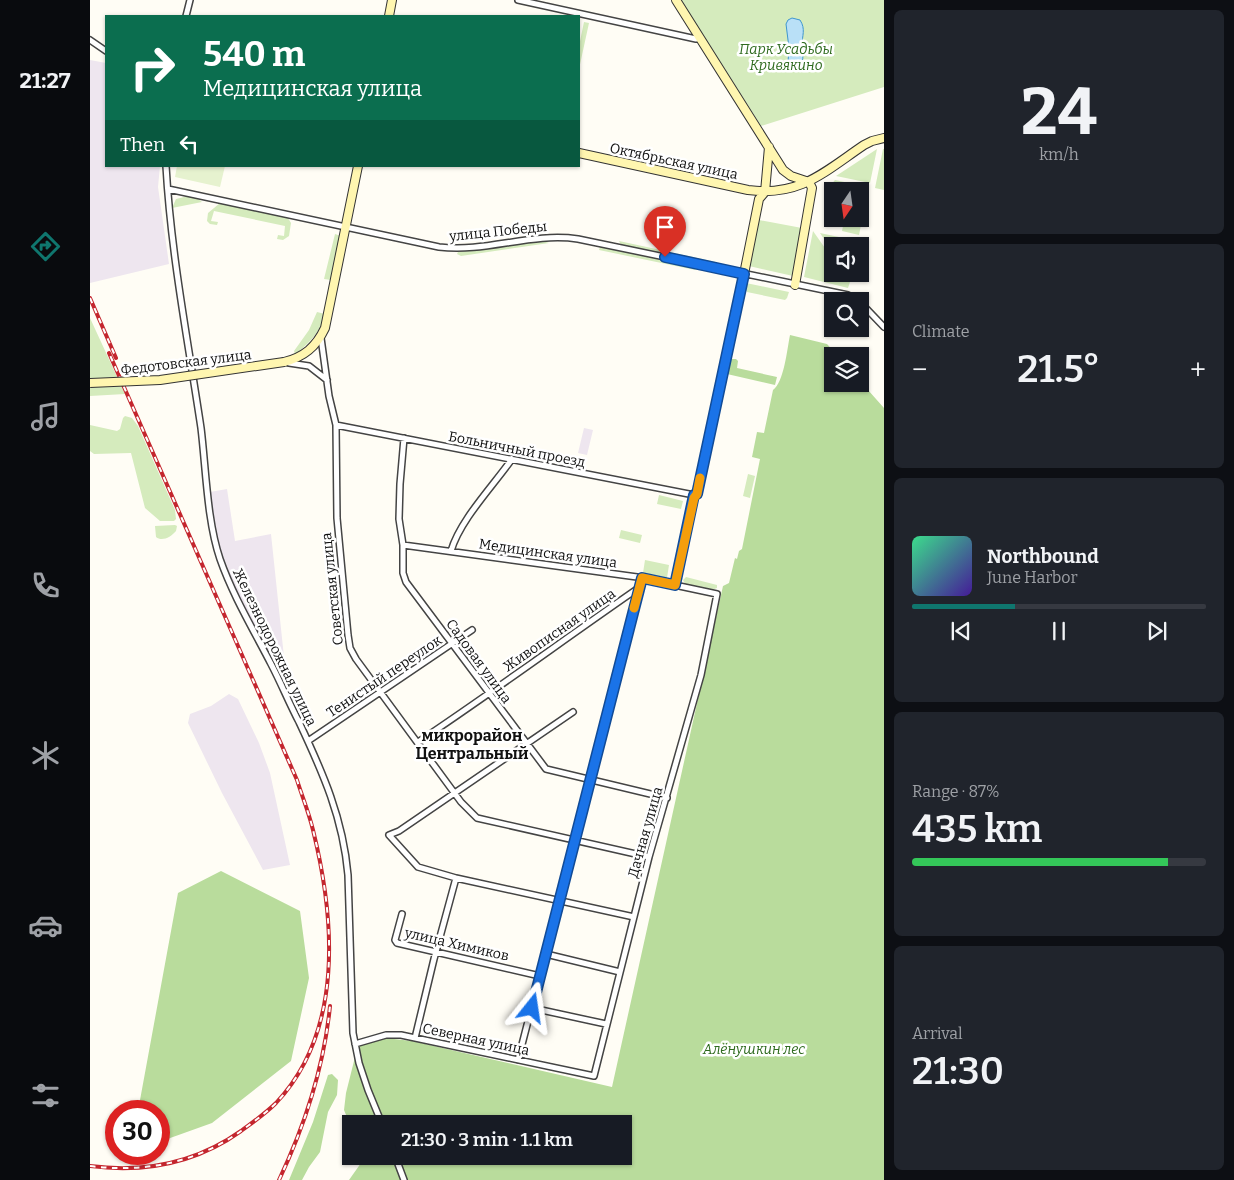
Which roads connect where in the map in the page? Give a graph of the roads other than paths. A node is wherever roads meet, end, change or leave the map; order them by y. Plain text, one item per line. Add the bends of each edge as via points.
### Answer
1 (190, 0) edge
2 (392, 0) edge
3 (518, 0) edge
4 (676, 0) edge
5 (186, 15) edge
6 (389, 15) edge
7 (700, 38) junction
8 (90, 40) edge
9 (105, 50) edge
10 (884, 138) edge
11 (769, 147) junction
12 (580, 153) edge
13 (166, 167) edge
14 (358, 167) edge
15 (809, 182) junction
16 (168, 189) junction
17 (765, 192) junction
18 (347, 228) junction
19 (744, 274) junction
20 (795, 285) junction
21 (829, 292) edge
22 (869, 312) edge
23 (884, 328) edge
24 (321, 338) junction
25 (284, 362) junction
26 (327, 380) junction
27 (90, 384) edge
28 (336, 425) junction
29 (404, 438) junction
30 (512, 459) junction
31 (694, 495) junction
32 (404, 545) junction
33 (451, 550) junction
34 (642, 578) junction
35 (675, 585) junction
36 (640, 587) junction
37 (717, 594) joint
38 (472, 630) dead end
39 (452, 643) junction
40 (380, 693) junction
41 (489, 694) junction
42 (573, 712) dead end
43 (308, 741) junction
44 (418, 742) junction
45 (526, 744) junction
46 (590, 780) junction
47 (455, 792) junction
48 (667, 798) junction
49 (574, 840) junction
50 (649, 857) junction
51 (456, 878) junction
52 (559, 901) junction
53 (402, 914) dead end
54 (634, 917) junction
55 (436, 952) junction
56 (546, 954) junction
57 (620, 972) junction
58 (540, 976) junction
59 (532, 1008) junction
60 (606, 1024) junction
61 (415, 1038) junction
62 (355, 1044) junction
63 (518, 1060) junction
64 (594, 1076) joint
65 (378, 1115) edge
66 (398, 1165) edge
67 (404, 1180) edge

1 - 5 street
2 - 6 main road
3 - 7 street
4 - 7 main road
7 - 11 main road
8 - 9 street
10 - 15 main road, Октябрьская улица via 864,145
11 - 15 main road via 787,174
11 - 17 main road
12 - 17 main road, Октябрьская улица
13 - 16 street, Железнодорожная улица
14 - 18 main road, Советская улица
15 - 17 main road, Октябрьская улица via 792,189
15 - 20 main road via 812,188
16 - 18 street, улица Победы
16 - 43 street, Железнодорожная улица via 212,528 237,602
17 - 19 main road via 759,199
18 - 19 street, улица Победы via 454,249 564,237
18 - 24 main road, Советская улица
19 - 20 street, улица Победы
19 - 31 street via 697,494
20 - 21 street, улица Победы
22 - 23 street, улица Победы
24 - 25 main road, Советская улица via 302,356
24 - 26 street, Советская улица
25 - 26 street via 309,366
25 - 27 main road, Федотовская улица, bridge via 160,380
26 - 28 street, Советская улица
28 - 29 street, Больничный проезд
28 - 40 street, Советская улица via 337,518 350,648
29 - 30 street, Больничный проезд
29 - 32 street, Садовая улица via 399,519
30 - 31 street, Больничный проезд
30 - 33 street via 468,518
31 - 35 street
32 - 33 street, Медицинская улица
32 - 39 street, Садовая улица via 402,564 406,582
33 - 34 street, Медицинская улица
34 - 35 street, Медицинская улица
34 - 36 street
35 - 37 street, Медицинская улица
36 - 41 street, Живописная улица
36 - 46 street
37 - 48 street, Дачная улица via 701,675
38 - 39 street, Тенистый переулок
39 - 40 street, Тенистый переулок
39 - 41 street, Садовая улица
40 - 43 street, Тенистый переулок
40 - 44 street, Советская улица
41 - 44 street, Живописная улица
41 - 45 street, Садовая улица
42 - 45 street
43 - 62 street, Железнодорожная улица via 340,820 347,855
44 - 47 street, Советская улица
45 - 46 street, Садовая улица via 546,769
45 - 47 street
46 - 48 street, Садовая улица
46 - 49 street
47 - 49 street, Советская улица via 477,818
47 - 51 street via 399,832 389,835 418,867
48 - 50 street, Дачная улица
49 - 50 street, Советская улица
49 - 52 street
50 - 54 street, Дачная улица
51 - 52 street
51 - 55 street
52 - 54 street
52 - 56 street
53 - 55 street, улица Химиков via 396,943
54 - 57 street, Дачная улица
55 - 58 street, улица Химиков
55 - 61 street
56 - 57 street
56 - 58 street
57 - 60 street, Дачная улица
58 - 59 street
59 - 60 street
59 - 63 street
60 - 64 street, Дачная улица
61 - 62 street, Северная улица via 386,1035
61 - 63 street, Северная улица
62 - 65 street, Железнодорожная улица
63 - 64 street, Северная улица
66 - 67 street

